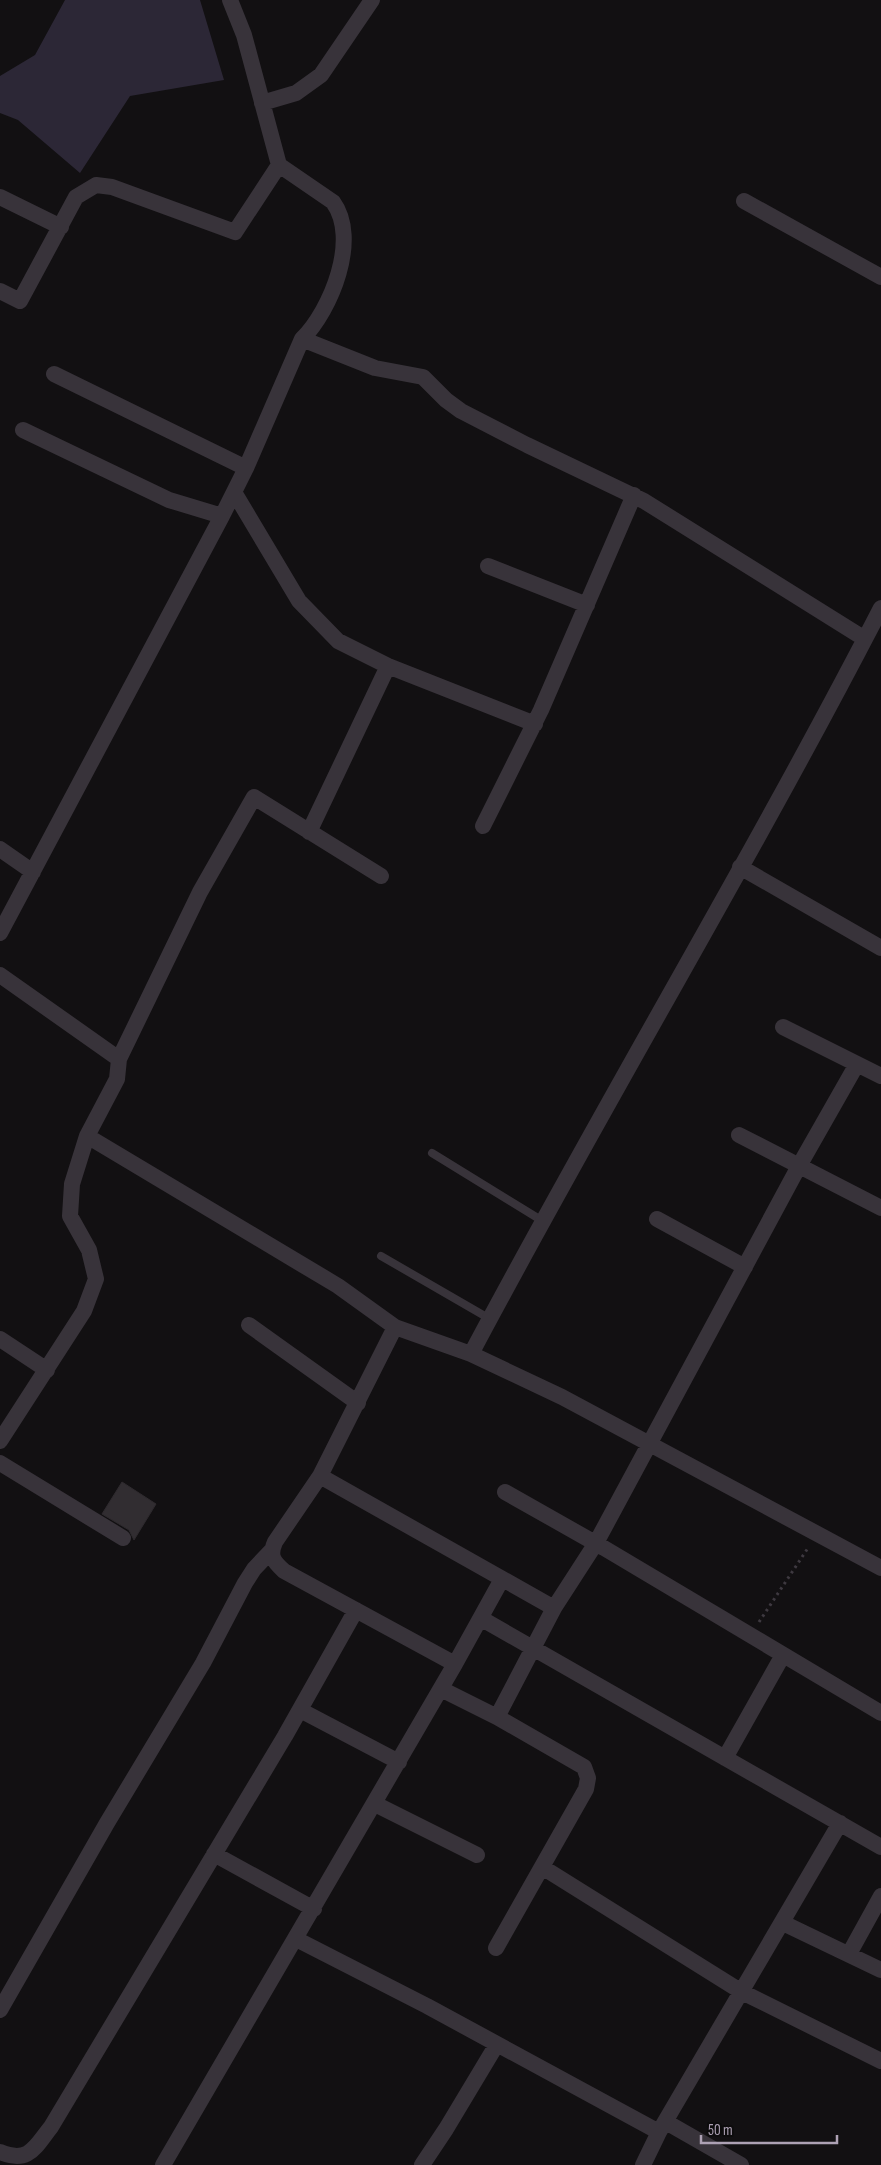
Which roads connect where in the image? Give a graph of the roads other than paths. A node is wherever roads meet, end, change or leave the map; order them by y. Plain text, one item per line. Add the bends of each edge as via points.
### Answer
1 (230, 0) edge
2 (372, 0) edge
3 (262, 104) junction
4 (279, 165) junction
5 (0, 197) edge
6 (744, 201) dead end
7 (61, 227) junction
8 (881, 277) edge
9 (0, 291) edge
10 (302, 339) junction
11 (54, 374) dead end
12 (23, 430) dead end
13 (246, 468) junction
14 (234, 492) junction
15 (634, 496) junction
16 (222, 516) junction
17 (488, 566) dead end
18 (587, 605) junction
19 (881, 608) edge
20 (865, 639) junction
21 (388, 666) junction
22 (535, 724) junction
23 (483, 826) dead end
24 (309, 832) junction
25 (0, 849) edge
26 (740, 867) junction
27 (33, 872) junction
28 (381, 876) dead end
29 (0, 933) edge
30 (881, 948) edge
31 (0, 975) edge
32 (783, 1027) dead end
33 (119, 1059) junction
34 (857, 1064) junction
35 (881, 1076) edge
36 (739, 1135) dead end
37 (87, 1136) junction
38 (432, 1153) dead end
39 (799, 1166) junction
40 (881, 1208) edge
41 (657, 1219) dead end
42 (541, 1220) junction
43 (382, 1256) dead end
44 (745, 1267) junction
45 (490, 1319) junction
46 (249, 1325) dead end
47 (395, 1327) junction
48 (0, 1339) edge
49 (471, 1354) junction
50 (47, 1370) junction
51 (358, 1402) junction
52 (0, 1441) edge
53 (650, 1444) junction
54 (0, 1463) edge
55 (320, 1476) junction
56 (505, 1492) dead end
57 (123, 1538) dead end
58 (596, 1543) junction
59 (271, 1551) junction
60 (881, 1568) edge
61 (502, 1579) junction
62 (554, 1608) junction
63 (356, 1610) junction
64 (482, 1619) junction
65 (533, 1649) junction
66 (783, 1655) junction
67 (456, 1664) junction
68 (441, 1689) junction
69 (300, 1710) junction
70 (881, 1713) edge
71 (497, 1717) junction
72 (725, 1758) junction
73 (399, 1762) junction
74 (375, 1804) junction
75 (840, 1823) junction
76 (881, 1847) edge
77 (214, 1854) junction
78 (477, 1855) dead end
79 (542, 1867) junction
80 (881, 1896) edge
81 (314, 1909) junction
82 (783, 1923) junction
83 (296, 1939) junction
84 (496, 1948) dead end
85 (849, 1954) junction
86 (881, 1970) edge
87 (742, 1992) junction
88 (0, 2010) edge
89 (498, 2044) junction
90 (881, 2061) edge
91 (663, 2127) junction
92 (0, 2152) edge
93 (163, 2165) edge
94 (422, 2165) edge
95 (643, 2165) edge
96 (741, 2165) edge

1 - 3 street via 244,35
2 - 3 street via 321,75 296,93
3 - 4 street
4 - 7 street via 235,232 112,186 96,185 76,197
4 - 10 street via 333,202 342,221 342,252 331,294 315,326
5 - 7 street
6 - 8 street
7 - 9 street via 20,301
10 - 13 street
10 - 15 street via 375,368 423,377 460,410
11 - 13 street
12 - 16 street via 169,500
13 - 14 street
14 - 16 street
14 - 21 street via 299,601 338,641
15 - 18 street
15 - 20 street
16 - 27 street
17 - 18 street
18 - 22 street
19 - 20 street
20 - 26 street
21 - 22 street
21 - 24 street
22 - 23 street
24 - 28 street
24 - 33 street via 254,797 200,892
25 - 27 street
26 - 30 street
26 - 42 street
27 - 29 street
31 - 33 street
32 - 34 street
33 - 37 street via 117,1079
34 - 35 street
34 - 39 street
36 - 39 street
37 - 47 street via 338,1286
37 - 50 street via 72,1184 70,1216 89,1250 96,1279 84,1311
38 - 42 lane
39 - 40 street
39 - 44 street
41 - 44 street
42 - 45 street
43 - 45 lane
44 - 53 street
45 - 49 street
46 - 51 street
47 - 49 street
47 - 51 street
48 - 50 street
49 - 53 street via 523,1377
50 - 52 street
51 - 55 street
53 - 58 street
53 - 60 street
54 - 57 street
55 - 59 street
55 - 61 street
56 - 58 street
58 - 62 street
58 - 66 street
59 - 63 street via 273,1560 284,1571
59 - 88 street via 245,1583 203,1663
61 - 62 street
61 - 64 street
62 - 65 street
63 - 67 street
63 - 69 street
64 - 65 street
64 - 67 street
65 - 71 street
65 - 72 street
66 - 70 street
66 - 72 street
67 - 68 street
68 - 71 street
68 - 73 street
69 - 73 street
69 - 77 street
71 - 79 street via 584,1767 588,1778 586,1789
72 - 75 street
73 - 74 street
74 - 78 street
74 - 81 street
75 - 76 street
75 - 82 street
77 - 81 street
77 - 92 street via 51,2127 23,2156 11,2157
79 - 84 street
79 - 87 street
80 - 85 street
81 - 83 street
82 - 85 street
82 - 87 street
83 - 89 street
83 - 93 street
85 - 86 street
87 - 90 street
87 - 91 street
89 - 91 street
89 - 94 street
91 - 95 street
91 - 96 street

